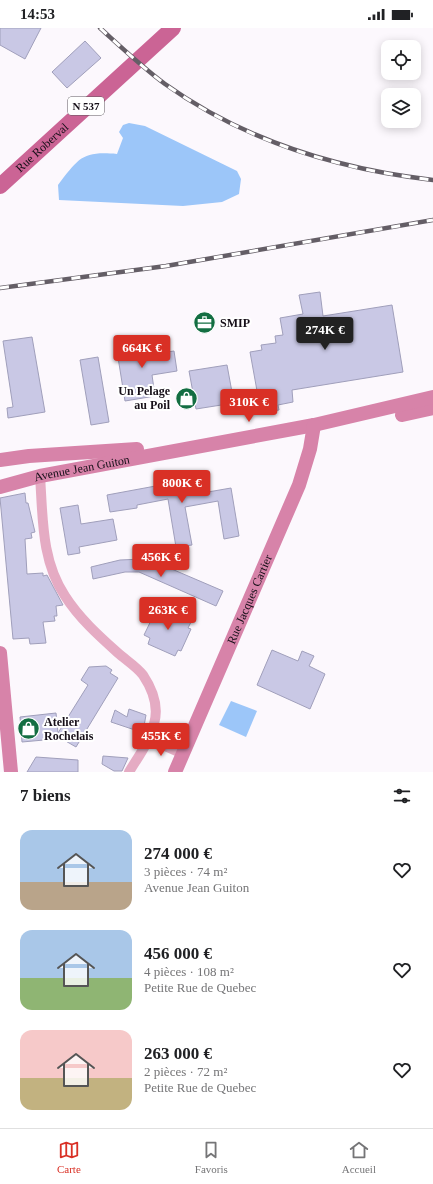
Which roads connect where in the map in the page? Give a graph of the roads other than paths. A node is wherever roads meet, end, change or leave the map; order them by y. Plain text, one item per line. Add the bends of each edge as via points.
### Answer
1 (173, 28) edge
2 (0, 186) edge
3 (433, 398) edge
4 (433, 408) edge
5 (314, 425) junction
6 (188, 447) junction
7 (0, 460) edge
8 (40, 476) junction
9 (0, 487) edge
10 (0, 653) edge
11 (149, 739) junction
12 (183, 754) junction
13 (11, 772) edge
14 (129, 772) edge
15 (175, 772) edge

1 - 2 main road, Rue Roberval / N 537
3 - 5 street, Avenue Jean Guiton
4 - 5 street, Avenue Jean Guiton via 402,415
5 - 6 street, Avenue Jean Guiton
5 - 12 street, Rue Jacques Cartier via 299,485
6 - 7 street, Avenue Jean Guiton via 28,456
6 - 8 street, Avenue Jean Guiton
8 - 9 street, Avenue Jean Guiton
8 - 11 street via 44,541 51,566 64,595 81,617 143,675 156,706
10 - 13 street
11 - 12 street
11 - 14 street
12 - 15 street, Rue Jacques Cartier

